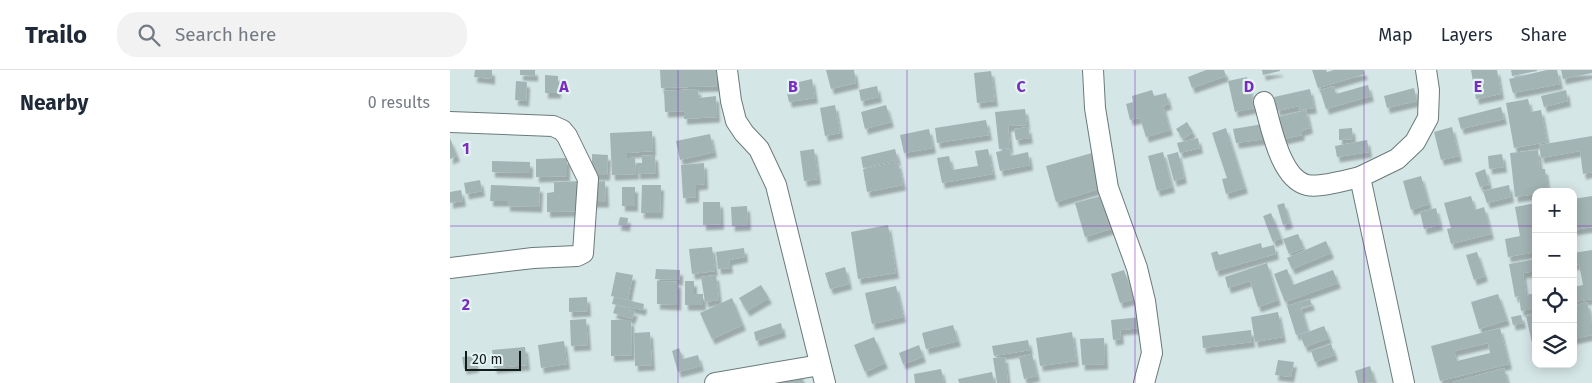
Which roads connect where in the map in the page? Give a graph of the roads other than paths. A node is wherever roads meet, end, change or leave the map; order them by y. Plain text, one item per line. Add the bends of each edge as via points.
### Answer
1 (727, 70) edge
2 (1093, 70) edge
3 (1426, 70) edge
4 (1264, 102) dead end
5 (450, 122) edge
6 (1360, 177) junction
7 (450, 268) edge
8 (823, 374) edge
9 (715, 383) edge
10 (1144, 383) edge
11 (1404, 383) edge

1 - 8 street via 736,120 759,149 776,185
2 - 10 street via 1095,108 1108,188 1137,268 1145,301 1152,353
3 - 6 street via 1428,118 1415,142 1397,159
4 - 6 street via 1280,154 1288,172 1296,180 1308,185
5 - 7 street via 553,126 562,130 588,179 588,193 583,253
6 - 11 street
8 - 9 street

